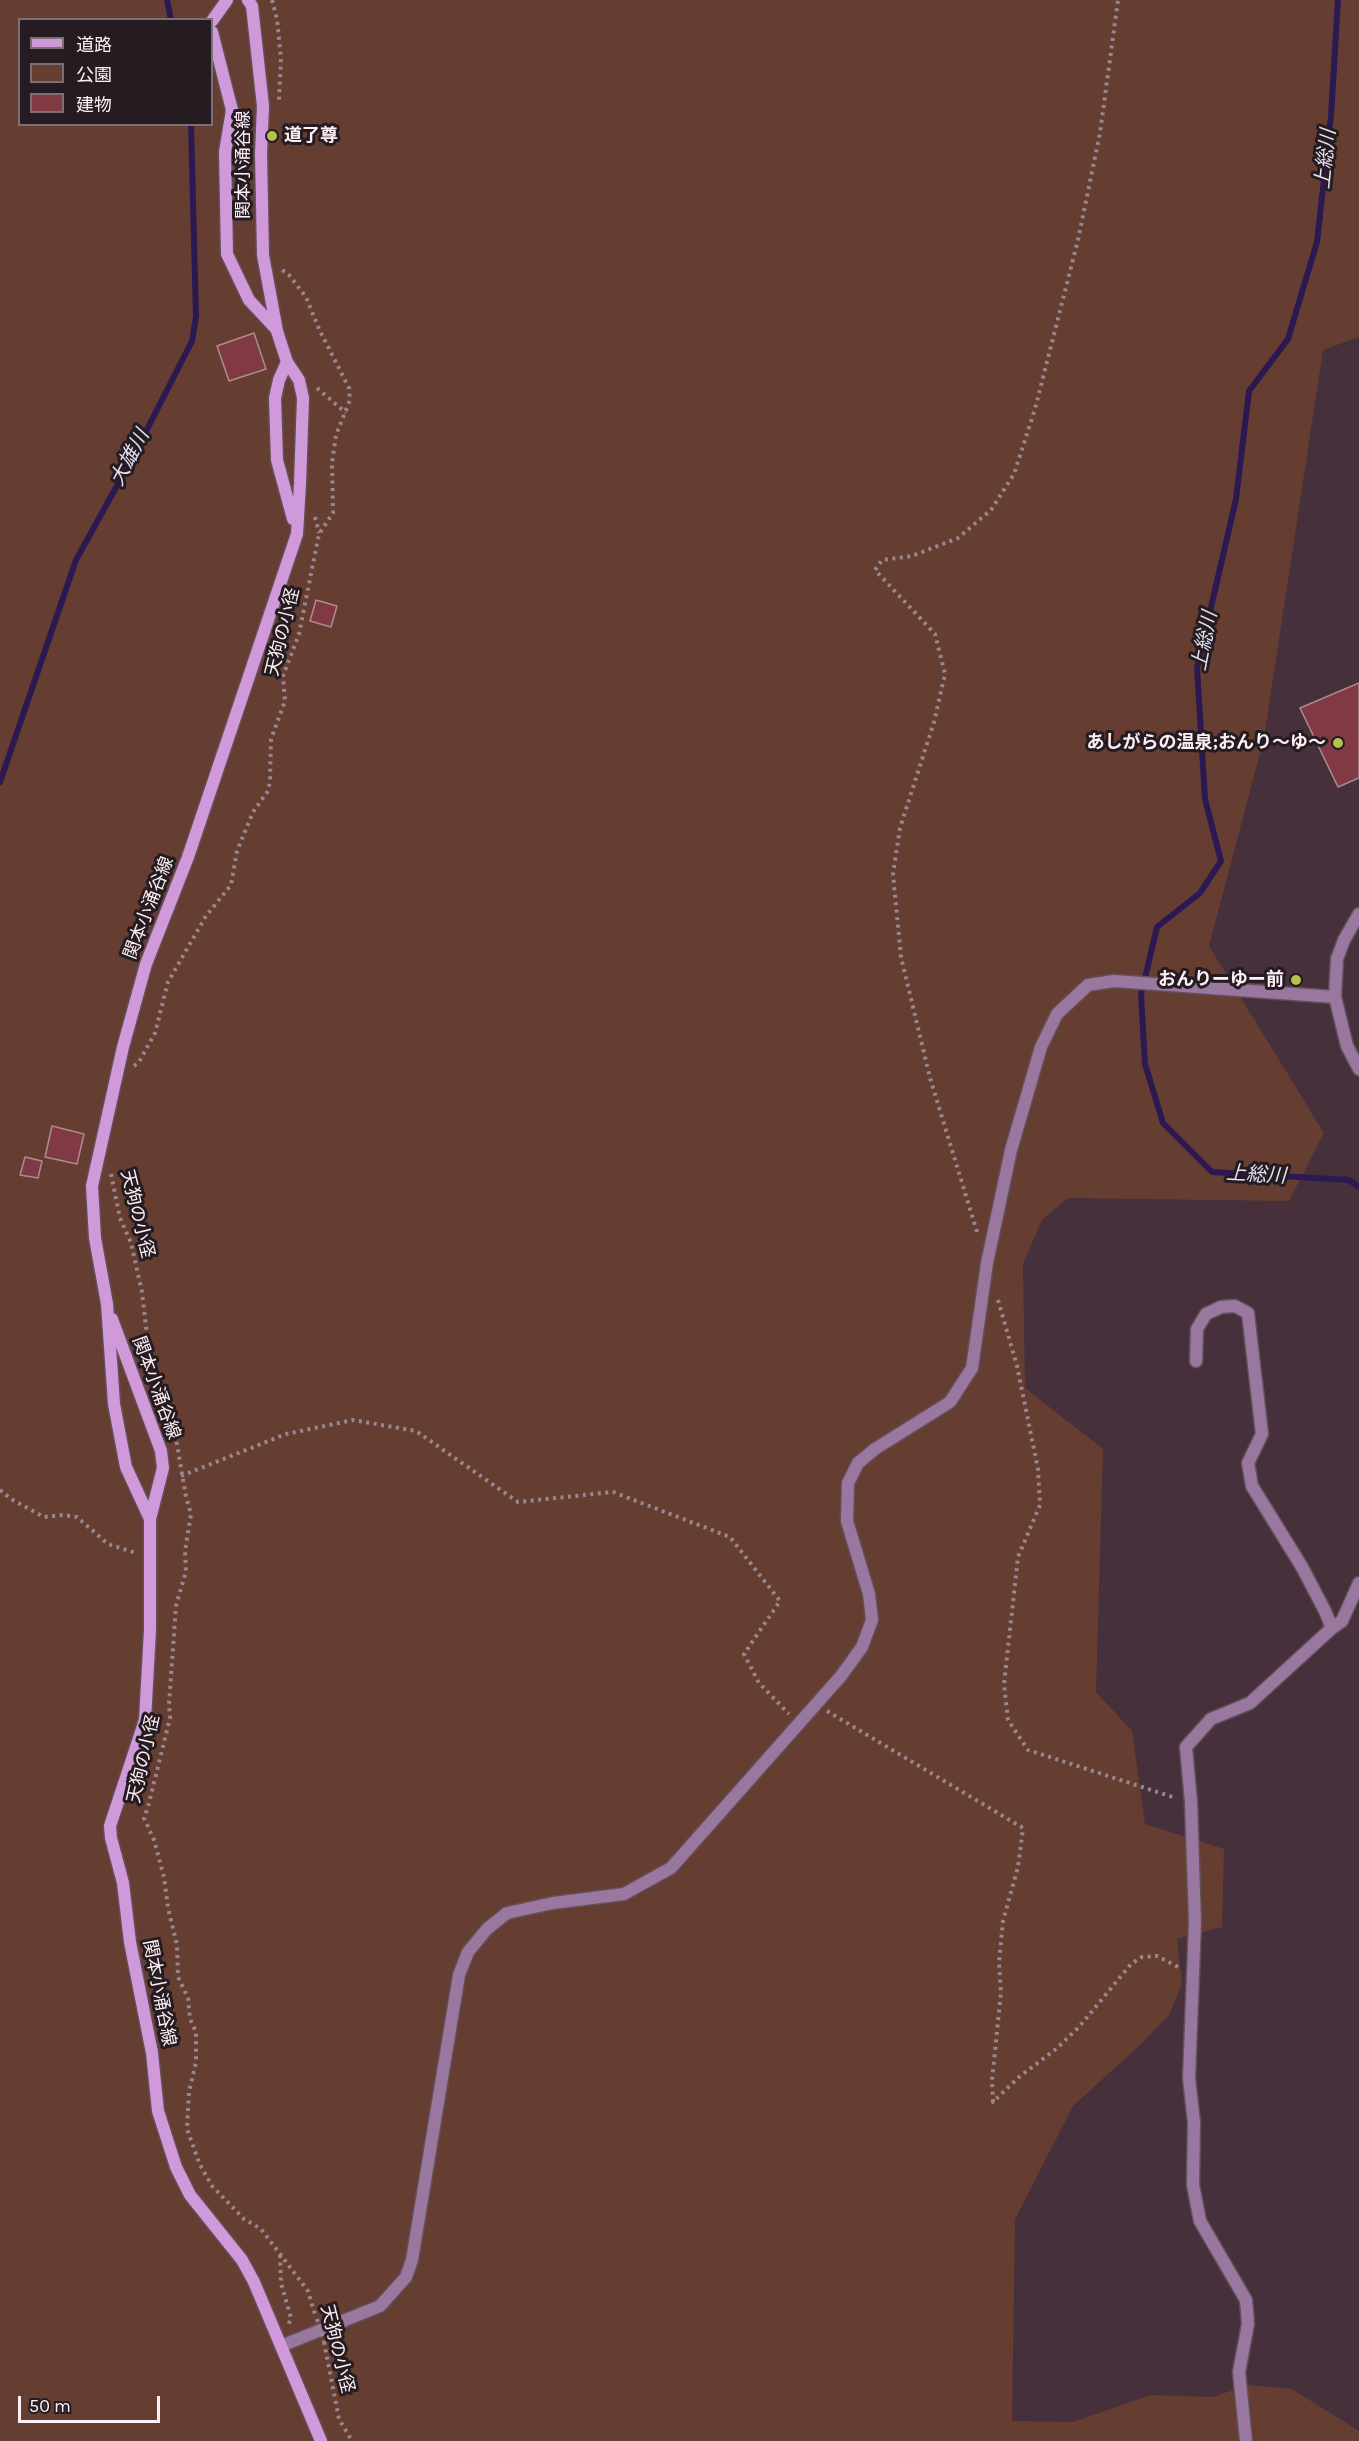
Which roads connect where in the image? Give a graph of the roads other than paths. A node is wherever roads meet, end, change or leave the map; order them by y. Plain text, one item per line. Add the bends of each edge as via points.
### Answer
1 (226, 0) edge
2 (248, 0) edge
3 (213, 20) edge
4 (213, 36) edge
5 (277, 331) junction
6 (287, 362) junction
7 (297, 534) junction
8 (1359, 914) edge
9 (1335, 997) junction
10 (1359, 1069) edge
11 (107, 1304) junction
12 (1196, 1361) dead end
13 (150, 1519) junction
14 (1359, 1583) edge
15 (1332, 1628) junction
16 (281, 2346) junction
17 (321, 2441) edge
18 (1246, 2441) edge

1 - 3 main road
2 - 5 main road, 関本小涌谷線 via 252,6 263,106 263,255
4 - 5 main road, 関本小涌谷線 via 231,110 225,152 227,254 249,300
5 - 6 main road, 関本小涌谷線
6 - 7 main road, 関本小涌谷線 via 303,398
6 - 7 main road via 275,398 277,460
7 - 11 main road, 関本小涌谷線 via 188,857 146,964 123,1047 92,1186 94,1238
8 - 9 street via 1337,959
9 - 10 street via 1347,1046
9 - 16 street via 1114,981 1088,986 1057,1014 1041,1047 1011,1150 987,1263 972,1368 950,1402 875,1449 858,1463 848,1483 847,1521 872,1620 862,1647 671,1868 624,1894 553,1903 507,1914 480,1937 468,1952 459,1975 406,2277 380,2306
11 - 13 main road, 関本小涌谷線 via 114,1404 126,1467
11 - 13 main road, 関本小涌谷線 via 160,1451 163,1468
12 - 15 street via 1197,1329 1206,1314 1235,1306 1248,1313 1262,1434 1248,1463 1252,1486 1302,1567
13 - 16 main road, 関本小涌谷線 via 145,1720 110,1826 111,1838 123,1882 158,2111 176,2167 200,2209 242,2260
14 - 15 street via 1342,1621
15 - 18 street via 1250,1703 1210,1719 1186,1747 1196,1922 1189,2078 1194,2123 1193,2185 1200,2221 1246,2300 1248,2324 1239,2372
16 - 17 main road, 関本小涌谷線

